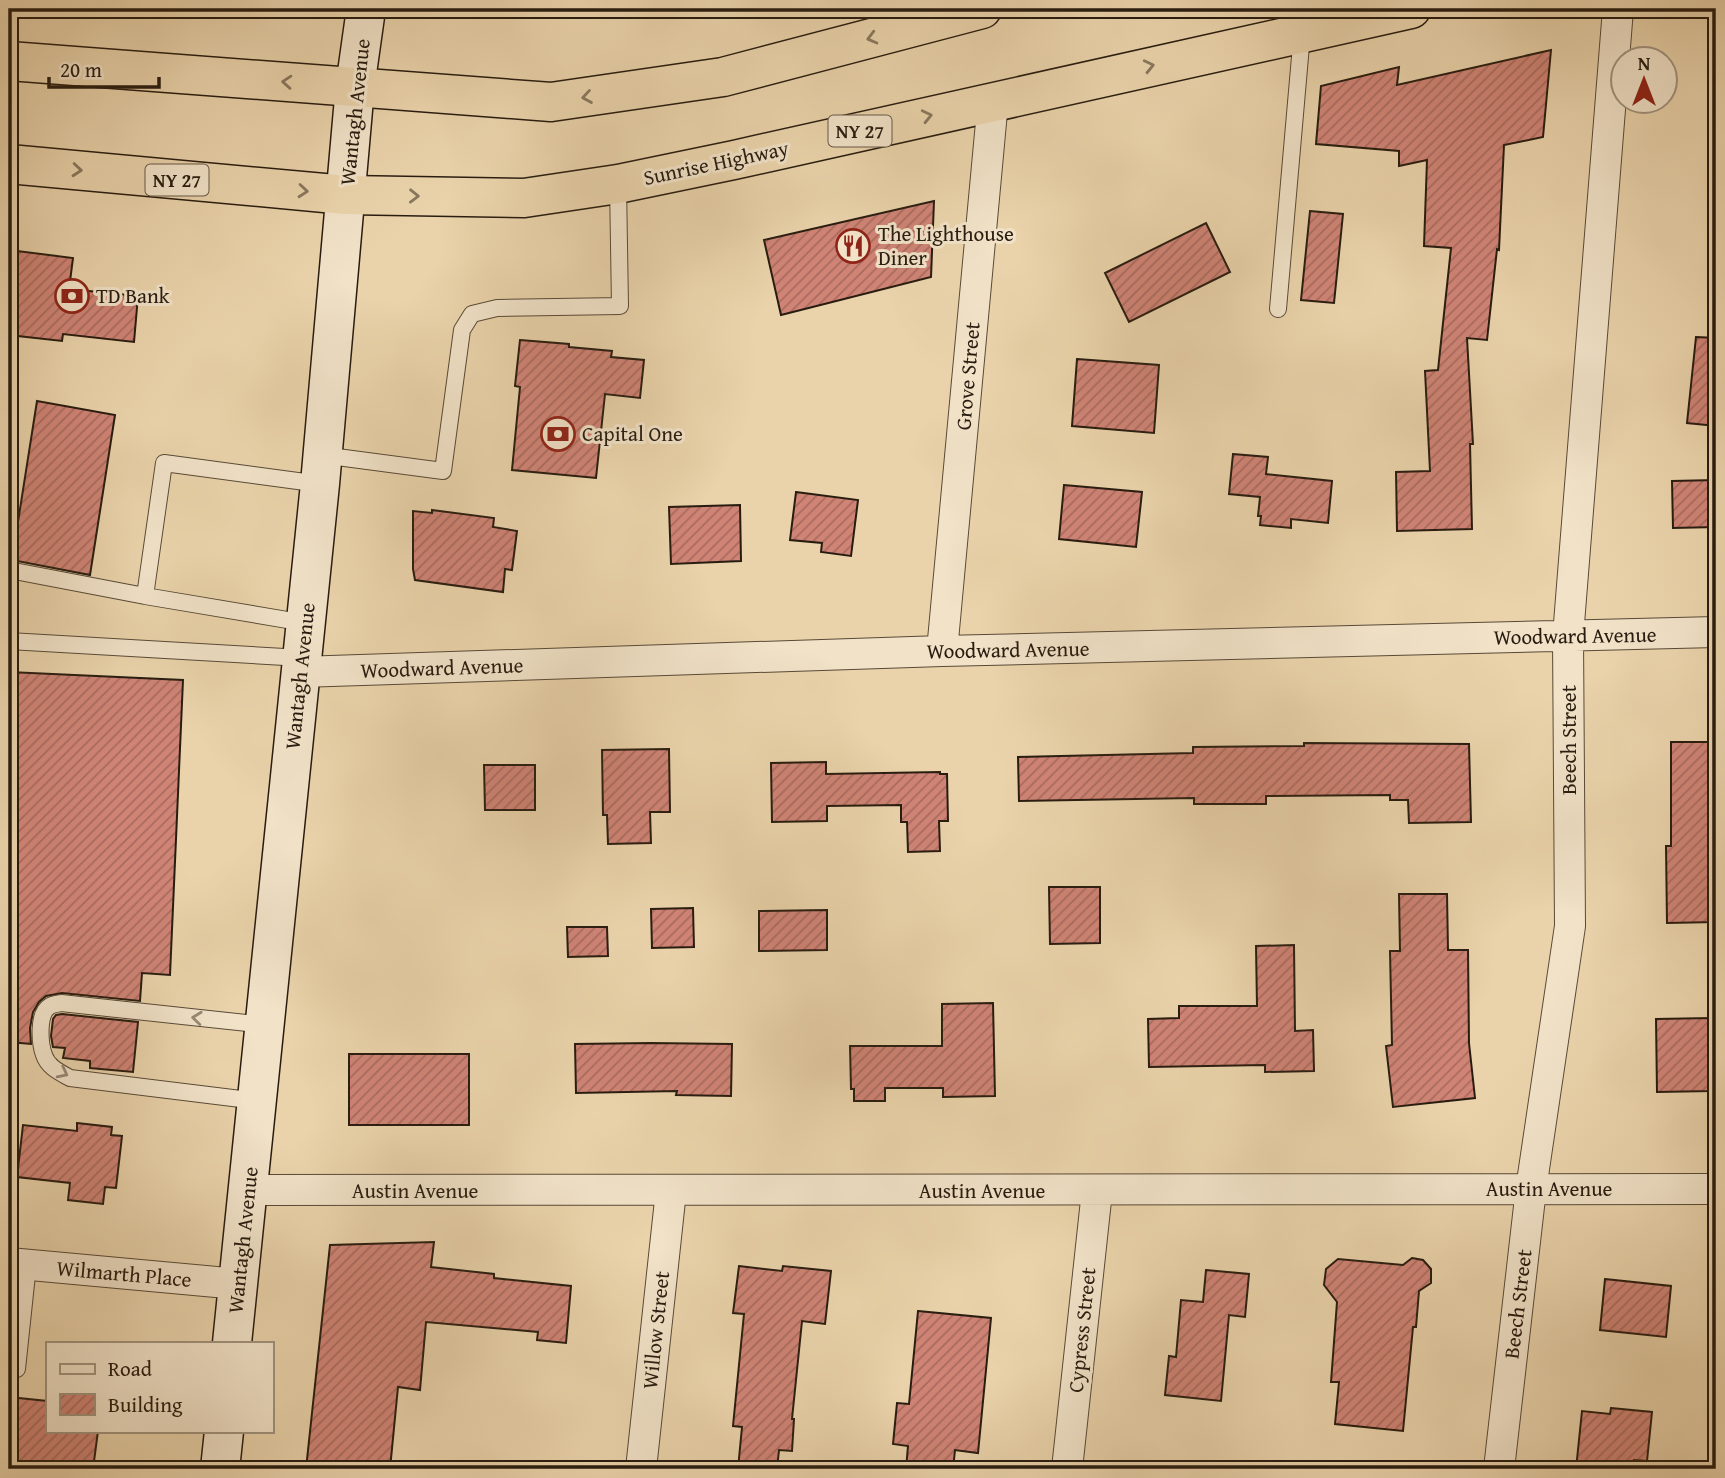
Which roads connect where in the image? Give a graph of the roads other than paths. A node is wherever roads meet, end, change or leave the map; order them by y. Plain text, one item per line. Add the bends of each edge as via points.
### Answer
1 (366, 9) edge
2 (982, 9) edge
3 (1411, 9) edge
4 (1618, 9) edge
5 (1302, 31) junction
6 (9, 61) edge
7 (355, 88) junction
8 (993, 101) junction
9 (9, 164) edge
10 (618, 184) junction
11 (346, 195) junction
12 (1278, 309) dead end
13 (321, 469) junction
14 (9, 570) edge
15 (145, 597) junction
16 (1716, 632) edge
17 (1568, 636) junction
18 (9, 641) edge
19 (302, 651) junction
20 (942, 651) junction
21 (265, 1026) junction
22 (257, 1101) junction
23 (1531, 1189) junction
24 (1716, 1189) edge
25 (248, 1190) junction
26 (671, 1191) junction
27 (1097, 1191) junction
28 (18, 1264) edge
29 (239, 1284) junction
30 (232, 1342) edge
31 (9, 1368) edge
32 (224, 1432) edge
33 (220, 1469) edge
34 (641, 1469) edge
35 (1067, 1469) edge
36 (1499, 1469) edge

1 - 7 main road, Wantagh Avenue
2 -> 7 highway via 723,77 551,102
3 - 5 highway, Sunrise Highway / NY 27
4 - 17 street, Beech Street
8 -> 5 highway, Sunrise Highway / NY 27
5 - 12 lane
7 -> 6 highway
7 - 11 main road, Wantagh Avenue
10 -> 8 highway, Sunrise Highway / NY 27
8 - 20 street, Grove Street
9 -> 11 highway, Sunrise Highway / NY 27
11 -> 10 highway, Sunrise Highway / NY 27 via 524,198
10 - 13 lane via 620,306 497,308 472,314 462,330 443,471
11 - 13 main road, Wantagh Avenue
13 - 15 lane via 164,463
13 - 19 main road, Wantagh Avenue
14 - 15 lane
15 - 19 lane
16 - 17 street, Woodward Avenue
17 - 20 street, Woodward Avenue
17 - 23 street, Beech Street via 1570,926
18 - 19 lane
19 - 20 street, Woodward Avenue
19 - 21 main road, Wantagh Avenue
21 - 22 main road, Wantagh Avenue
21 -> 22 lane via 61,1003 43,1013 44,1056 53,1069 69,1078
22 - 25 main road, Wantagh Avenue
23 - 24 street, Austin Avenue
23 - 27 street, Austin Avenue
23 - 36 street, Beech Street
25 - 26 street, Austin Avenue
25 - 29 main road, Wantagh Avenue
26 - 27 street, Austin Avenue
26 - 34 street, Willow Street
27 - 35 street, Cypress Street
28 - 29 street, Wilmarth Place
28 - 31 lane via 18,1369
29 - 30 main road, Wantagh Avenue
32 - 33 main road

